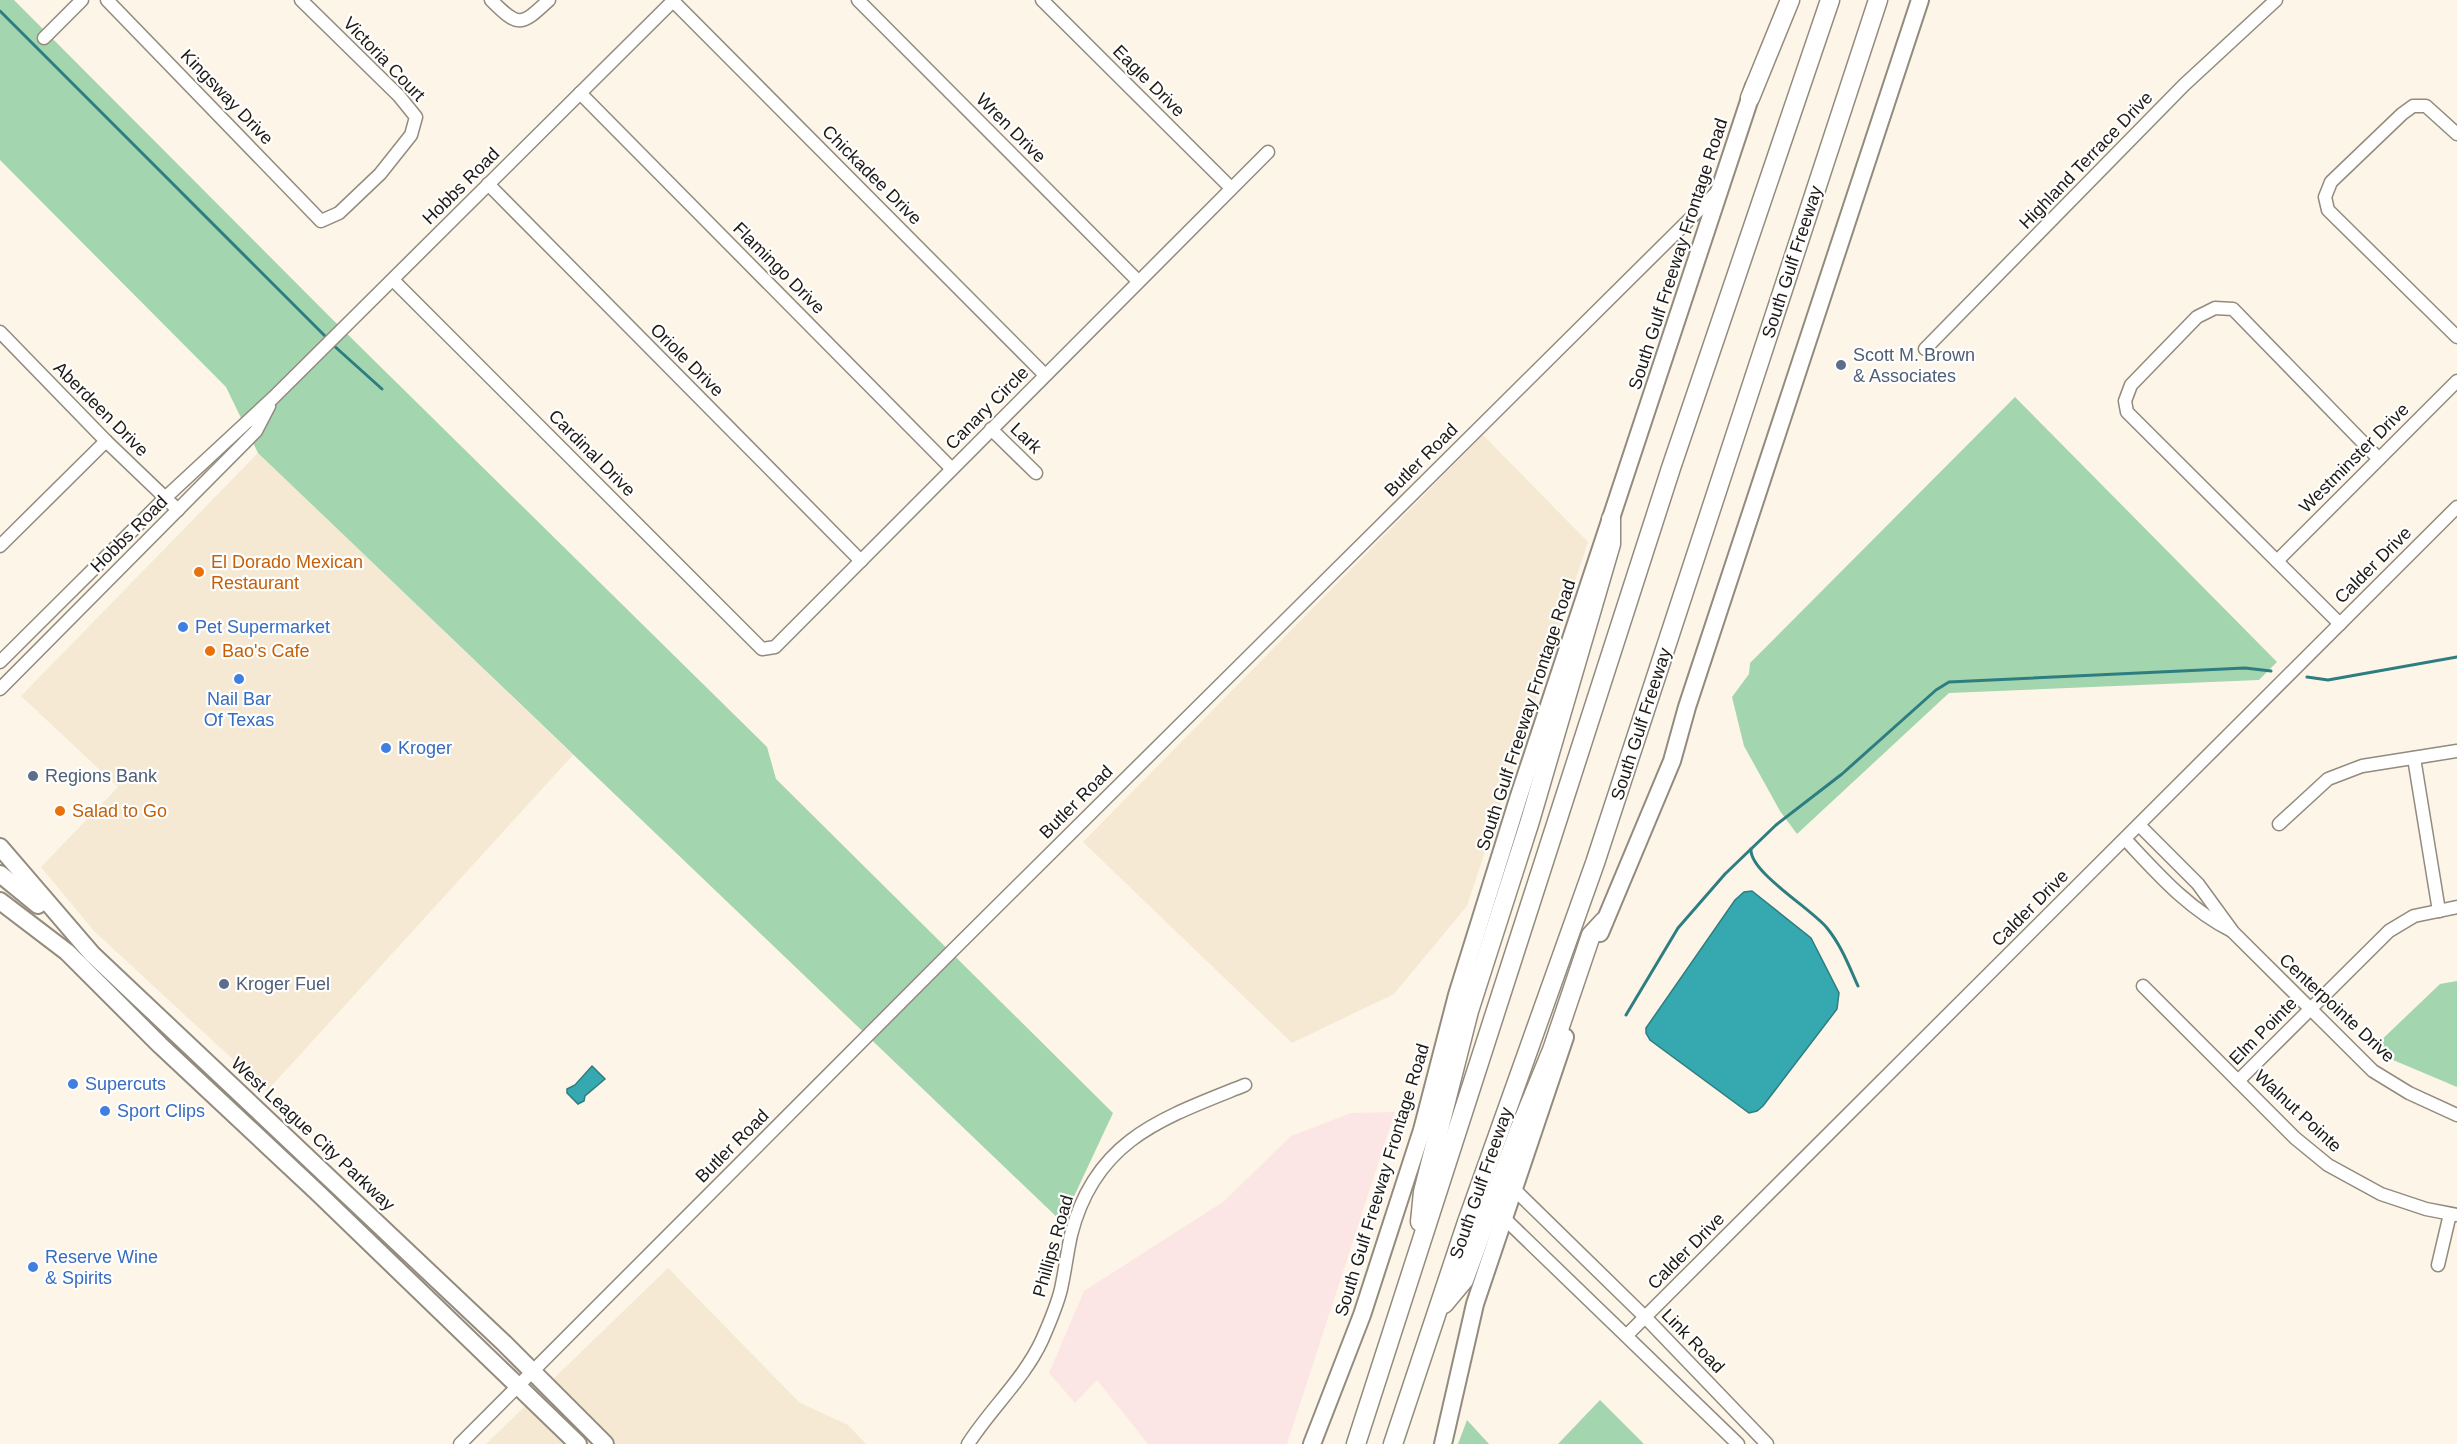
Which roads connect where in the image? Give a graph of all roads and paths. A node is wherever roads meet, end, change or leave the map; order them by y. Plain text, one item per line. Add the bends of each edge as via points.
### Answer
1 (82, 0) edge
2 (107, 0) edge
3 (301, 0) edge
4 (491, 0) edge
5 (549, 0) edge
6 (673, 0) edge
7 (858, 0) edge
8 (1042, 0) edge
9 (1783, 0) edge
10 (1790, 0) edge
11 (1830, 0) edge
12 (1878, 0) edge
13 (1920, 0) edge
14 (2276, 0) edge
15 (44, 38) dead end
16 (580, 93) junction
17 (1750, 98) junction
18 (416, 117) joint
19 (2457, 134) edge
20 (1268, 152) dead end
21 (488, 184) junction
22 (1231, 188) junction
23 (1720, 189) junction
24 (393, 280) junction
25 (1138, 281) junction
26 (0, 332) edge
27 (2457, 337) edge
28 (1925, 349) dead end
29 (1045, 375) junction
30 (2457, 381) edge
31 (274, 398) junction
32 (991, 429) junction
33 (106, 441) junction
34 (2379, 459) junction
35 (952, 469) junction
36 (1036, 473) dead end
37 (165, 498) junction
38 (2457, 507) edge
39 (178, 510) junction
40 (1611, 519) junction
41 (1, 543) edge
42 (861, 561) junction
43 (2277, 561) junction
44 (2340, 624) junction
45 (767, 650) joint
46 (0, 662) edge
47 (0, 689) edge
48 (2457, 751) edge
49 (2414, 758) junction
50 (2279, 824) dead end
51 (2139, 825) junction
52 (2125, 839) junction
53 (0, 847) edge
54 (0, 874) edge
55 (0, 901) edge
56 (2457, 907) edge
57 (2439, 911) junction
58 (1604, 921) junction
59 (2233, 932) junction
60 (92, 954) junction
61 (2143, 986) dead end
62 (2310, 1010) junction
63 (2238, 1081) junction
64 (1245, 1085) dead end
65 (240, 1092) junction
66 (222, 1103) junction
67 (2457, 1115) edge
68 (1515, 1190) junction
69 (369, 1214) junction
70 (2454, 1215) edge
71 (1504, 1218) junction
72 (355, 1228) junction
73 (1416, 1259) junction
74 (2438, 1265) dead end
75 (1435, 1315) junction
76 (1645, 1317) junction
77 (1627, 1335) junction
78 (533, 1372) junction
79 (519, 1386) junction
80 (1752, 1428) junction
81 (460, 1444) edge
82 (578, 1444) edge
83 (605, 1444) edge
84 (968, 1444) edge
85 (1312, 1444) edge
86 (1356, 1444) edge
87 (1392, 1444) edge
88 (1443, 1444) edge
89 (1738, 1444) edge
90 (1767, 1444) edge

1 - 15 street
2 - 18 street, Kingsway Drive via 321,221 339,213 380,174 411,135
3 - 18 street, Victoria Court
4 - 5 street via 509,18 519,21 528,20
6 - 16 street, Hobbs Road
6 - 29 street, Chickadee Drive
7 - 25 street, Wren Drive
8 - 22 street, Eagle Drive
9 - 17 main road, South Gulf Freeway Frontage Road
10 - 17 highway
11 - 73 highway, South Gulf Freeway via 1668,479
12 - 75 highway, South Gulf Freeway via 1595,863
13 - 58 main road via 1690,696 1672,761
14 - 28 street, Highland Terrace Drive via 2184,85
16 - 21 street, Hobbs Road
16 - 35 street, Flamingo Drive
17 - 23 main road, South Gulf Freeway Frontage Road
19 - 27 street via 2426,106 2413,106 2331,182 2326,195 2328,210
20 - 22 street, Canary Circle
21 - 24 street, Hobbs Road
21 - 42 street, Oriole Drive
22 - 25 street, Canary Circle
23 - 40 main road, South Gulf Freeway Frontage Road
23 - 78 street, Butler Road
24 - 31 street, Hobbs Road
24 - 45 street, Cardinal Drive
25 - 29 street, Canary Circle
26 - 33 street, Aberdeen Drive
29 - 32 street, Canary Circle
30 - 34 street, Westminster Drive
31 - 37 street, Hobbs Road
31 - 39 street, Hobbs Road via 256,431
32 - 35 street, Canary Circle
32 - 36 street, Lark
33 - 37 street, Aberdeen Drive
33 - 41 street
34 - 43 street, Westminster Drive
34 - 43 street via 2233,309 2215,308 2200,315 2131,385 2125,401 2127,411
35 - 42 street, Canary Circle
37 - 39 street, Aberdeen Drive
37 - 46 street, Hobbs Road
38 - 44 street, Calder Drive
39 - 47 street, Hobbs Road
40 - 73 highway via 1611,544 1530,821 1469,1011 1423,1192
40 - 85 main road, South Gulf Freeway Frontage Road via 1457,995 1422,1130 1362,1315
42 - 45 street, Canary Circle via 775,647
43 - 44 street
44 - 51 street, Calder Drive
48 - 49 street
49 - 50 street via 2362,766 2328,779
49 - 57 street
51 - 52 street, Calder Drive
51 - 59 street, Centerpointe Drive via 2198,884
52 - 59 street, Centerpointe Drive via 2193,908
52 - 76 street, Calder Drive
53 - 60 main road, West League City Parkway
54 - 60 main road
55 - 66 main road via 67,952
56 - 57 street, Elm Pointe
57 - 62 street, Elm Pointe via 2414,915 2388,931
58 - 68 main road
58 - 75 highway via 1591,935 1552,1050 1464,1280
59 - 62 street, Centerpointe Drive
60 - 65 main road, West League City Parkway
61 - 63 street, Walnut Pointe
62 - 63 street, Elm Pointe
62 - 67 street, Centerpointe Drive via 2373,1071
63 - 70 street, Walnut Pointe via 2328,1165 2381,1194
64 - 84 street, Phillips Road via 1171,1114 1125,1144 1107,1163 1079,1208 1060,1292 1041,1342 1024,1371
65 - 66 main road
65 - 69 main road, West League City Parkway
66 - 72 main road
68 - 71 main road
68 - 76 street, Link Road
69 - 72 main road
69 - 78 main road, West League City Parkway
70 - 74 street
71 - 77 street
71 - 88 main road via 1475,1304
72 - 79 main road
73 - 86 highway, South Gulf Freeway
75 - 87 highway, South Gulf Freeway
76 - 77 street, Calder Drive
76 - 80 street, Link Road
77 - 89 street
78 - 79 street, Butler Road
78 - 83 main road, West League City Parkway
79 - 81 street, Butler Road
79 - 82 main road
80 - 89 street
80 - 90 street, Link Road

